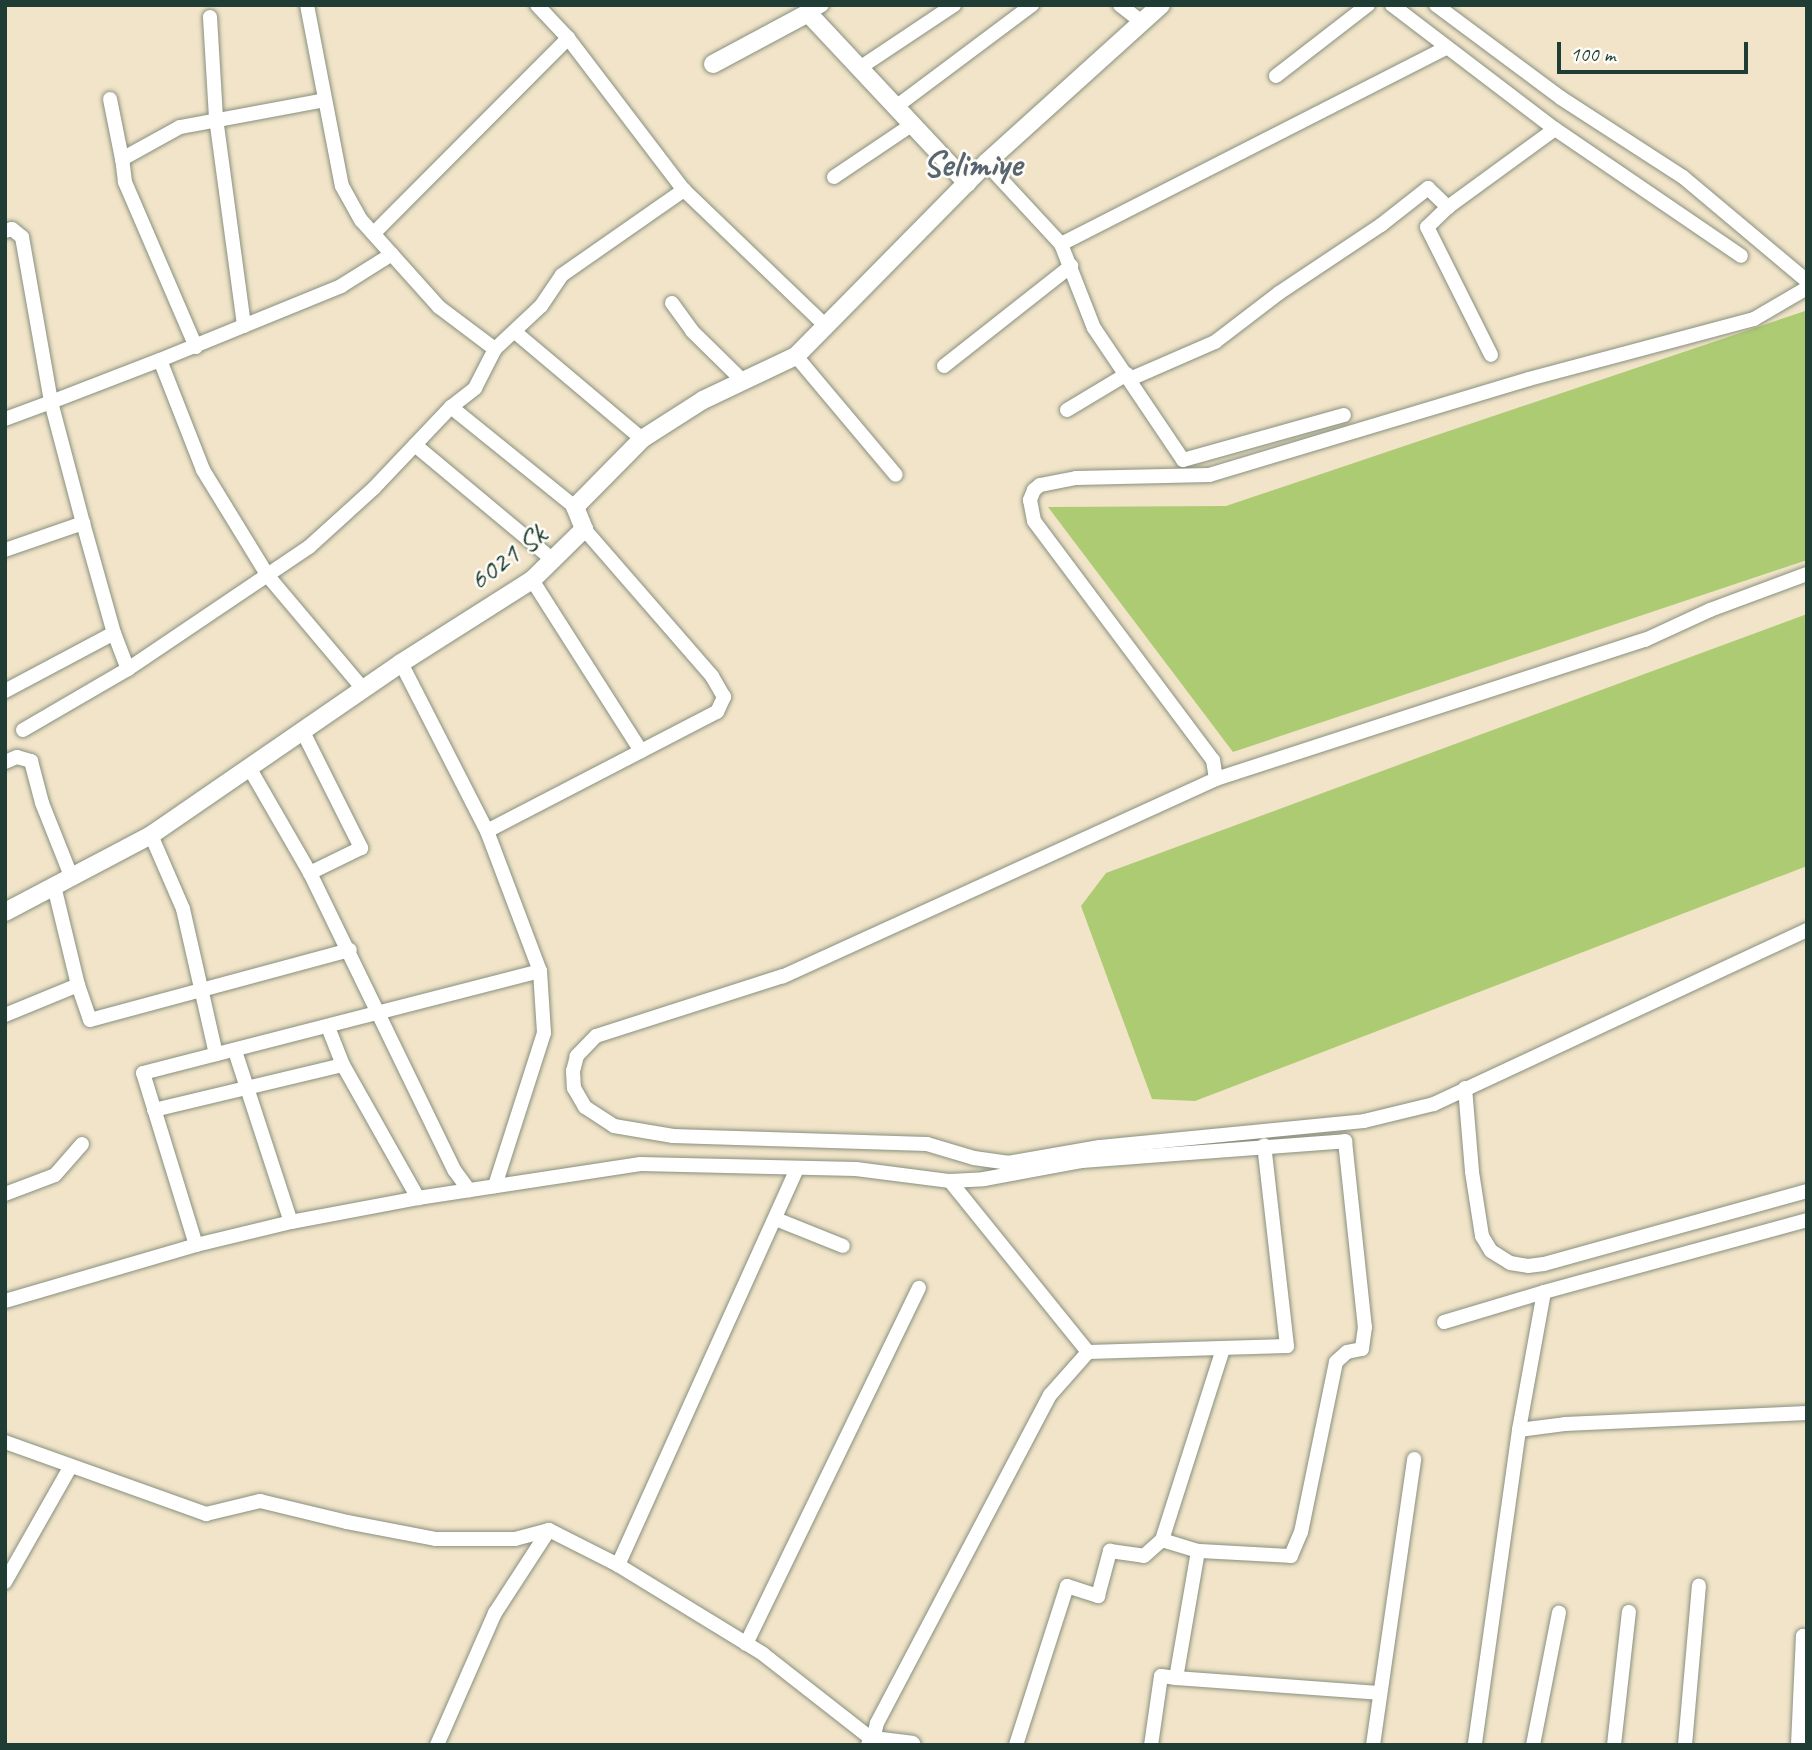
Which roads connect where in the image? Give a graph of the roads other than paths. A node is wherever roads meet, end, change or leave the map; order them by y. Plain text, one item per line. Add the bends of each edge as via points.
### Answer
1 (307, 5) edge
2 (537, 5) edge
3 (954, 5) edge
4 (1032, 5) edge
5 (1119, 5) edge
6 (1161, 5) edge
7 (1368, 5) edge
8 (1392, 5) edge
9 (1436, 5) edge
10 (815, 9) edge
11 (210, 17) dead end
12 (1142, 22) junction
13 (568, 38) junction
14 (1446, 48) junction
15 (713, 64) dead end
16 (861, 67) junction
17 (1276, 76) dead end
18 (110, 99) dead end
19 (325, 100) junction
20 (897, 106) junction
21 (216, 118) junction
22 (913, 124) junction
23 (1555, 129) junction
24 (122, 159) junction
25 (986, 163) junction
26 (834, 177) dead end
27 (967, 183) junction
28 (684, 190) junction
29 (1448, 207) junction
30 (5, 231) edge
31 (375, 232) junction
32 (1061, 244) junction
33 (392, 254) junction
34 (1741, 256) dead end
35 (1071, 266) junction
36 (1807, 281) edge
37 (1807, 288) edge
38 (673, 303) dead end
39 (825, 324) junction
40 (244, 326) junction
41 (515, 332) junction
42 (196, 347) junction
43 (495, 349) junction
44 (1491, 355) dead end
45 (796, 356) junction
46 (160, 360) junction
47 (944, 366) dead end
48 (1128, 377) junction
49 (743, 381) junction
50 (51, 402) junction
51 (452, 407) junction
52 (1067, 411) dead end
53 (1344, 415) dead end
54 (5, 419) edge
55 (642, 439) junction
56 (415, 444) junction
57 (896, 475) dead end
58 (575, 507) junction
59 (83, 523) junction
60 (584, 529) junction
61 (5, 550) edge
62 (554, 561) junction
63 (1807, 574) edge
64 (268, 576) junction
65 (532, 580) junction
66 (114, 633) junction
67 (401, 663) junction
68 (128, 669) junction
69 (363, 689) junction
70 (5, 691) edge
71 (23, 730) dead end
72 (303, 732) junction
73 (641, 751) junction
74 (5, 762) edge
75 (250, 769) junction
76 (1216, 779) junction
77 (487, 831) junction
78 (151, 835) junction
79 (310, 873) junction
80 (71, 876) junction
81 (54, 886) junction
82 (5, 912) edge
83 (1807, 930) edge
84 (350, 950) junction
85 (540, 971) junction
86 (78, 985) junction
87 (201, 990) junction
88 (380, 1012) junction
89 (5, 1015) edge
90 (328, 1027) junction
91 (235, 1051) junction
92 (216, 1054) junction
93 (344, 1065) junction
94 (1465, 1088) junction
95 (247, 1090) junction
96 (154, 1110) junction
97 (82, 1144) dead end
98 (1264, 1145) junction
99 (797, 1168) junction
100 (950, 1181) junction
101 (495, 1186) junction
102 (469, 1190) junction
103 (1807, 1191) edge
104 (5, 1194) edge
105 (418, 1198) junction
106 (776, 1219) junction
107 (1807, 1220) edge
108 (291, 1222) junction
109 (197, 1245) junction
110 (843, 1246) dead end
111 (919, 1288) dead end
112 (1544, 1292) junction
113 (5, 1301) edge
114 (1444, 1322) dead end
115 (1223, 1349) junction
116 (1088, 1352) junction
117 (1807, 1413) edge
118 (1519, 1430) junction
119 (5, 1442) edge
120 (1414, 1459) dead end
121 (71, 1466) junction
122 (550, 1530) junction
123 (1162, 1539) junction
124 (1198, 1552) junction
125 (618, 1565) junction
126 (5, 1582) edge
127 (1699, 1586) dead end
128 (1629, 1612) dead end
129 (1559, 1613) dead end
130 (1807, 1637) edge
131 (746, 1644) junction
132 (1176, 1678) junction
133 (1378, 1693) junction
134 (871, 1743) edge
135 (437, 1745) edge
136 (912, 1745) edge
137 (1016, 1745) edge
138 (1151, 1745) edge
139 (1373, 1745) edge
140 (1475, 1745) edge
141 (1533, 1745) edge
142 (1614, 1745) edge
143 (1685, 1745) edge
144 (1798, 1745) edge

1 - 19 street
2 - 13 street
3 - 16 street
4 - 20 street
5 - 12 street
6 - 12 street, 6021 Sk
7 - 17 street
8 - 14 street
9 - 36 street via 1560,98 1683,177
10 - 15 street
10 - 16 street
11 - 21 street
12 - 25 street, 6021 Sk
13 - 28 street
13 - 31 street
14 - 23 street
14 - 32 street
16 - 20 street
18 - 24 street
19 - 21 street
19 - 31 street via 341,186
20 - 22 street
21 - 24 street via 180,127
21 - 40 street
22 - 26 street
22 - 27 street
23 - 29 street
23 - 34 street
24 - 42 street via 125,182
25 - 27 street, 6021 Sk
25 - 32 street
27 - 39 street, 6021 Sk
28 - 39 street
28 - 41 street via 562,275 541,306
29 - 44 street via 1427,227
29 - 48 street via 1428,188 1215,342
30 - 50 street via 12,229 22,237
31 - 33 street
32 - 35 street
33 - 40 street via 341,286
33 - 43 street via 439,307
35 - 47 street
35 - 48 street via 1094,328
37 - 76 street via 1754,319 1553,372 1210,475 1053,480 1034,490 1030,507 1034,521 1213,760
38 - 49 street via 692,331
39 - 45 street, 6021 Sk
40 - 42 street
41 - 43 street
41 - 55 street
42 - 46 street
43 - 51 street via 475,388
45 - 49 street, 6021 Sk
45 - 57 street
46 - 50 street
46 - 64 street via 203,470
48 - 52 street
48 - 53 street via 1183,460
49 - 55 street, 6021 Sk
50 - 54 street
50 - 59 street
51 - 56 street
51 - 58 street
55 - 58 street, 6021 Sk
56 - 62 street
56 - 64 street via 318,539
58 - 60 street, 6021 Sk
59 - 61 street
59 - 66 street
60 - 62 street, 6021 Sk
60 - 73 street via 712,676 724,697 717,712
62 - 65 street, 6021 Sk
63 - 76 street via 1645,640
64 - 68 street
64 - 69 street
65 - 67 street, 6021 Sk
65 - 73 street
66 - 68 street
66 - 70 street
67 - 69 street, 6021 Sk
67 - 77 street
68 - 71 street
69 - 72 street, 6021 Sk
72 - 75 street, 6021 Sk
72 - 79 street via 361,848
73 - 77 street
74 - 80 street via 17,757 31,761
75 - 78 street, 6021 Sk
75 - 79 street
76 - 94 street via 783,976 596,1036 577,1056 573,1071 579,1099 599,1119 614,1126 673,1136 919,1144 1008,1163 1100,1147 1364,1121 1418,1109
77 - 85 street
78 - 80 street, 6021 Sk
78 - 87 street via 183,909
79 - 84 street
80 - 81 street, 6021 Sk
81 - 82 street, 6021 Sk
81 - 86 street
83 - 94 street
84 - 87 street
84 - 88 street
85 - 88 street
85 - 101 street via 544,1033
86 - 87 street via 90,1020
86 - 89 street
87 - 92 street
88 - 90 street
88 - 102 street via 455,1171
90 - 91 street
90 - 93 street
91 - 92 street
91 - 95 street
92 - 96 street via 143,1073
93 - 95 street
93 - 105 street
94 - 103 street via 1482,1236 1492,1251 1510,1263 1544,1264
95 - 96 street
95 - 108 street
96 - 109 street
97 - 104 street via 55,1175
98 - 100 street via 1082,1161 1004,1178
98 - 115 street via 1286,1346
98 - 124 street via 1345,1141 1365,1327 1362,1349 1347,1352 1336,1362 1301,1532 1291,1556
99 - 100 street via 896,1172
99 - 101 street via 640,1164
99 - 106 street
100 - 116 street
101 - 102 street
102 - 105 street
105 - 108 street
106 - 110 street
106 - 125 street
107 - 112 street
108 - 109 street
109 - 113 street
111 - 131 street
112 - 114 street
112 - 118 street
115 - 116 street
115 - 123 street
116 - 134 street via 1050,1395 877,1723
117 - 118 street
118 - 140 street
119 - 121 street
120 - 133 street
121 - 122 street via 206,1514 260,1501 436,1539 515,1539
121 - 126 street
122 - 125 street
122 - 135 street via 495,1613
123 - 124 street
123 - 137 street via 1144,1556 1110,1552 1098,1595 1067,1586
124 - 132 street
125 - 131 street
127 - 143 street
128 - 142 street
129 - 141 street
130 - 144 street via 1803,1636
131 - 134 street
132 - 133 street
132 - 138 street via 1161,1676
133 - 139 street
134 - 136 street

